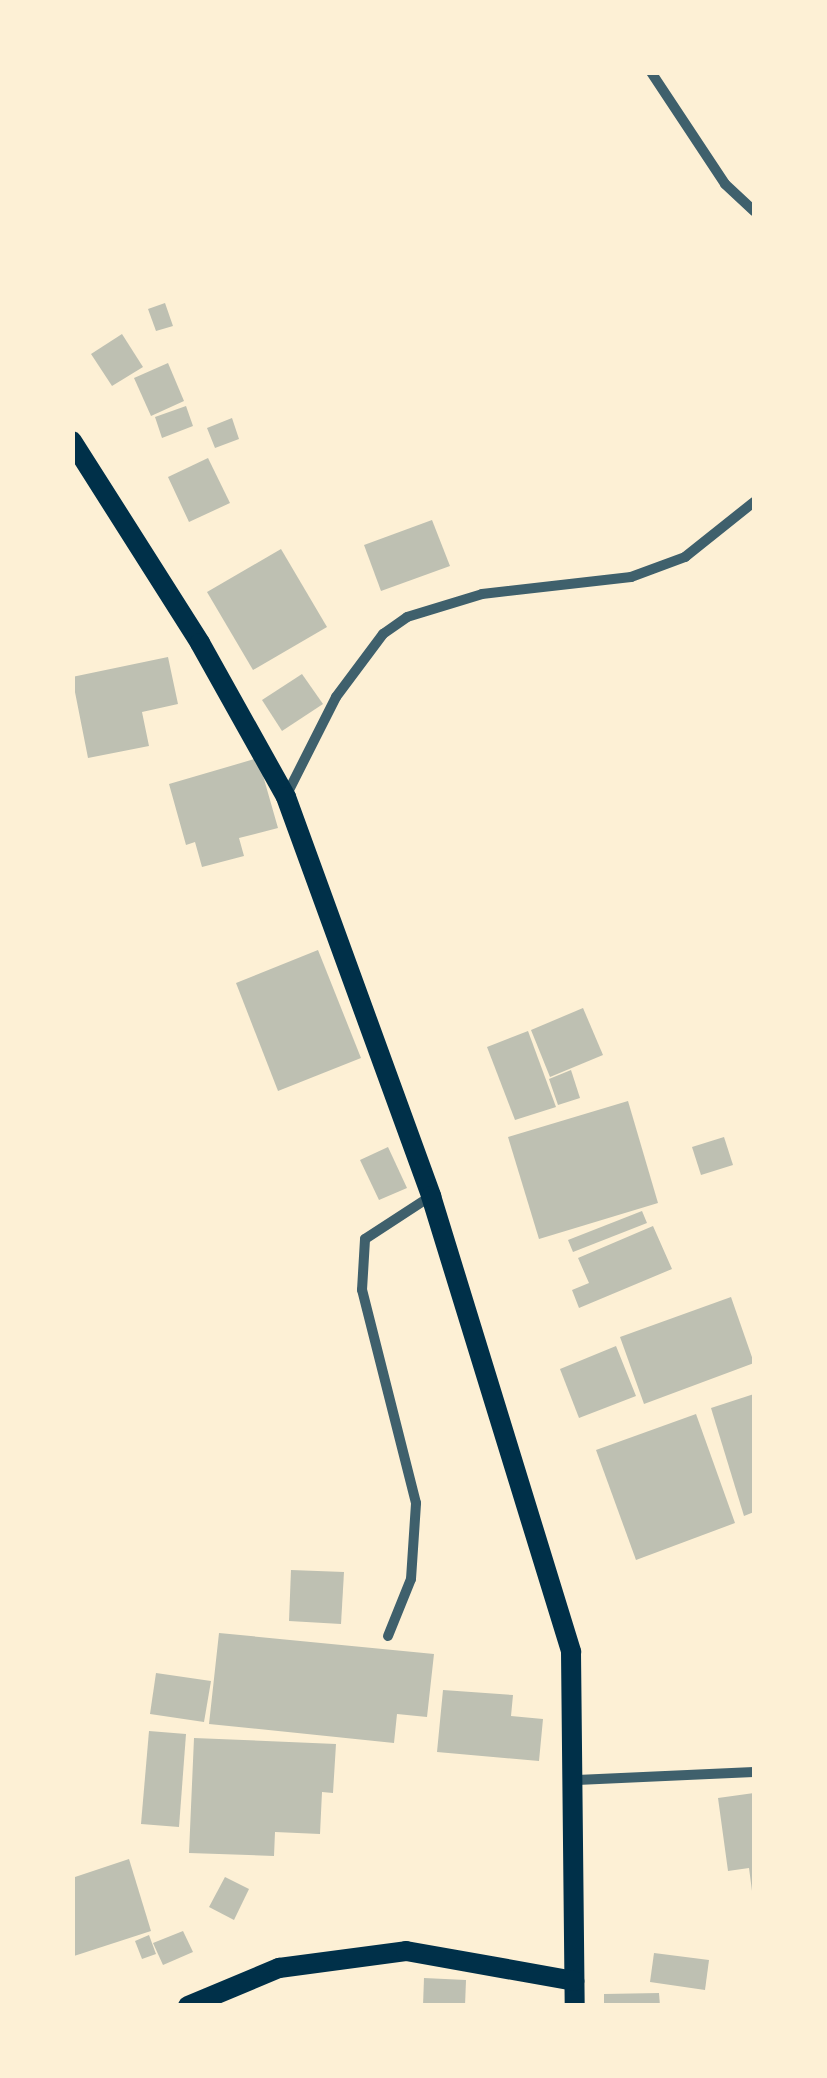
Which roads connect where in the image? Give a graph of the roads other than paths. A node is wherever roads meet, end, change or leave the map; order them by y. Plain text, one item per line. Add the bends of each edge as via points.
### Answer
1 (652, 72) edge
2 (754, 210) edge
3 (72, 441) edge
4 (754, 502) edge
5 (286, 797) junction
6 (432, 1196) junction
7 (388, 1636) dead end
8 (754, 1772) edge
9 (577, 1780) junction
10 (574, 1981) junction
11 (188, 2006) edge
12 (574, 2006) edge

1 - 2 street via 725,184
3 - 5 main road via 200,643
4 - 5 street via 685,556 631,577 482,594 407,617 383,634 336,697
5 - 6 main road
6 - 7 street via 365,1239 362,1290 416,1503 410,1580
6 - 9 main road via 555,1585 571,1652
8 - 9 street
9 - 10 main road
10 - 11 main road via 406,1951 279,1968
10 - 12 main road

